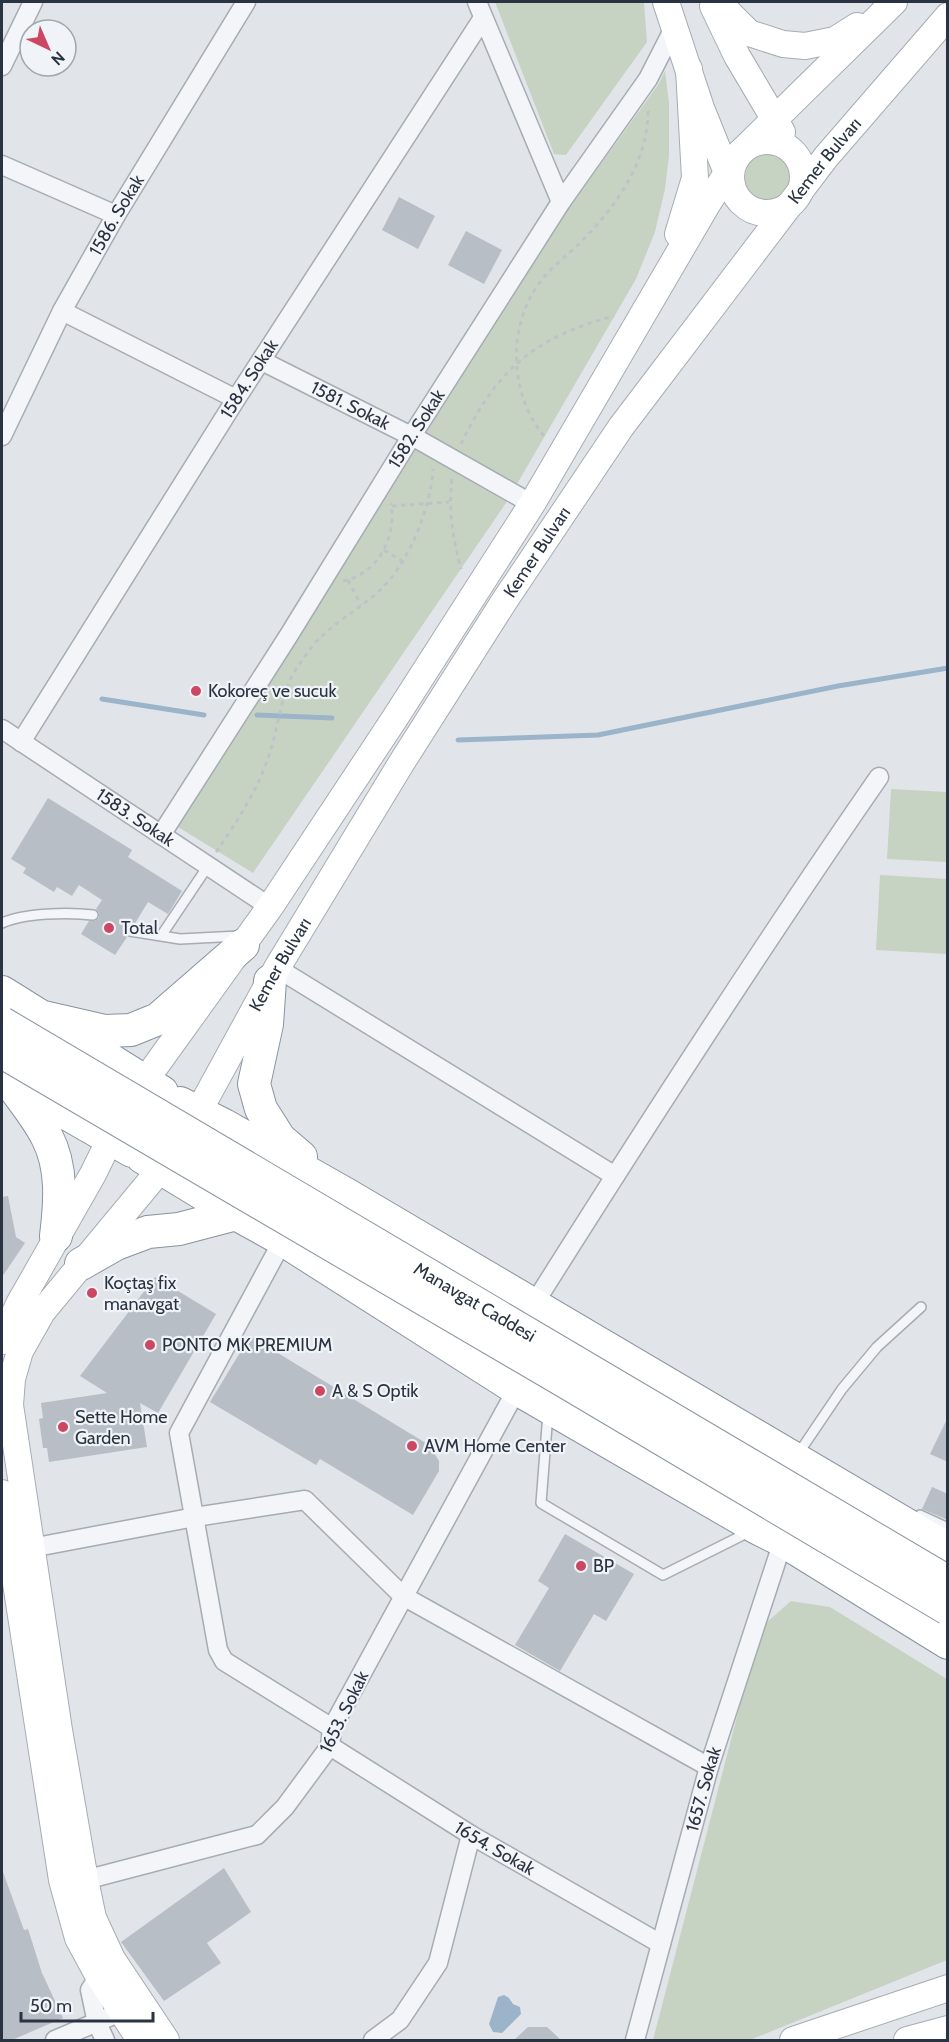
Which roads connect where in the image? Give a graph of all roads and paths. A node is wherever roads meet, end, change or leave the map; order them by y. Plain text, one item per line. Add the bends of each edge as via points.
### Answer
1 (33, 2) edge
2 (246, 2) edge
3 (666, 2) edge
4 (710, 2) edge
5 (718, 2) edge
6 (891, 4) edge
7 (480, 10) edge
8 (948, 16) edge
9 (675, 26) junction
10 (2, 66) edge
11 (689, 69) junction
12 (648, 99) dead end
13 (775, 119) junction
14 (798, 158) junction
15 (2, 165) edge
16 (733, 172) junction
17 (795, 200) junction
18 (561, 202) junction
19 (116, 216) junction
20 (663, 279) junction
21 (62, 311) junction
22 (614, 316) dead end
23 (262, 361) junction
24 (517, 363) junction
25 (236, 399) junction
26 (2, 436) edge
27 (411, 436) junction
28 (544, 436) dead end
29 (434, 449) junction
30 (454, 460) junction
31 (390, 498) dead end
32 (449, 502) junction
33 (426, 503) junction
34 (532, 504) junction
35 (392, 506) junction
36 (384, 550) junction
37 (402, 561) junction
38 (461, 569) dead end
39 (348, 580) junction
40 (339, 582) dead end
41 (361, 605) junction
42 (277, 724) dead end
43 (2, 729) edge
44 (21, 742) junction
45 (879, 777) dead end
46 (161, 835) junction
47 (208, 866) junction
48 (270, 908) junction
49 (93, 915) dead end
50 (2, 923) edge
51 (130, 932) dead end
52 (161, 936) junction
53 (247, 940) junction
54 (273, 974) junction
55 (2, 992) edge
56 (44, 1017) junction
57 (2, 1023) edge
58 (4, 1069) edge
59 (154, 1124) junction
60 (615, 1176) junction
61 (346, 1194) junction
62 (236, 1214) junction
63 (56, 1236) junction
64 (283, 1240) junction
65 (81, 1264) junction
66 (534, 1304) junction
67 (921, 1307) dead end
68 (2, 1341) edge
69 (517, 1389) junction
70 (548, 1407) junction
71 (795, 1460) junction
72 (2, 1493) edge
73 (900, 1512) junction
74 (195, 1517) junction
75 (948, 1528) edge
76 (770, 1534) junction
77 (31, 1548) junction
78 (948, 1549) edge
79 (948, 1582) edge
80 (403, 1596) junction
81 (948, 1609) edge
82 (948, 1643) edge
83 (331, 1737) junction
84 (709, 1767) junction
85 (471, 1835) junction
86 (85, 1880) junction
87 (661, 1944) junction
88 (105, 1967) junction
89 (948, 1988) edge
90 (130, 2007) junction
91 (97, 2023) junction
92 (948, 2029) edge
93 (916, 2039) edge
94 (55, 2040) edge
95 (105, 2040) edge
96 (140, 2040) edge
97 (166, 2040) edge
98 (372, 2040) edge
99 (635, 2040) edge
100 (793, 2040) edge

1 - 10 street
2 - 19 street, 1586. Sokak
3 - 9 main road
4 - 13 main road
5 - 6 main road via 749,33 783,44 805,46 835,40
6 - 13 main road, Kemer Bulvarı
7 - 18 street, 1584. Sokak
7 - 23 street, 1584. Sokak
8 - 17 main road, Kemer Bulvarı via 826,157
9 - 11 main road
9 - 18 street, 1582. Sokak via 648,79
11 - 16 main road via 701,108
11 - 20 main road via 695,178
12 - 24 path via 649,129 629,182 599,223 538,284 524,313
13 - 14 main road
13 - 16 main road, Kemer Bulvarı
14 - 16 main road via 780,143 758,142 748,147
14 - 17 main road via 803,179
15 - 19 street
16 - 17 main road via 740,200 749,208 773,212
16 - 20 main road, Kemer Bulvarı
17 - 54 main road, Kemer Bulvarı via 621,427 505,600
18 - 27 street, 1582. Sokak
19 - 21 street, 1586. Sokak
20 - 34 main road, Kemer Bulvarı
21 - 25 street
21 - 26 street, 1586. Sokak
22 - 24 path via 556,337
23 - 25 street, 1584. Sokak
23 - 27 street, 1581. Sokak
24 - 28 path via 519,383 534,423
24 - 30 path via 473,419
25 - 44 street, 1584. Sokak
27 - 29 street, 1581. Sokak
27 - 46 street, 1582. Sokak
29 - 30 street, 1581. Sokak
29 - 33 path
30 - 32 path
30 - 34 street, 1581. Sokak
31 - 35 path
32 - 33 path
32 - 38 path
33 - 35 path
33 - 37 path
34 - 48 main road, Kemer Bulvarı
35 - 36 path via 390,536
36 - 37 path
36 - 39 path via 368,569
37 - 41 path via 380,591
39 - 40 path
39 - 41 path
41 - 42 path via 318,640 295,671
43 - 44 street, 1583. Sokak
44 - 46 street, 1583. Sokak
45 - 60 street
46 - 47 street, 1583. Sokak
47 - 48 street, 1583. Sokak
47 - 52 lane
48 - 53 main road, Kemer Bulvarı
49 - 50 lane via 74,912 12,918
51 - 52 lane
52 - 53 lane
53 - 56 highway via 158,1020 131,1030 105,1031
53 - 59 main road, Kemer Bulvarı
54 - 59 main road, Kemer Bulvarı
54 - 60 street
54 - 61 highway via 254,1084 261,1109 280,1138
55 - 56 highway
56 - 59 highway
57 - 79 highway, Manavgat Caddesi, bridge
58 - 59 highway
58 - 63 highway via 47,1137 56,1161 60,1198
58 - 81 highway, Manavgat Caddesi, bridge via 569,1384
59 - 61 highway
59 - 62 highway
59 - 63 main road via 93,1174
59 - 65 main road
60 - 66 street
61 - 66 highway
62 - 64 highway
62 - 65 highway via 179,1229 148,1232
63 - 68 main road
64 - 69 highway
64 - 74 street, 1654. Sokak via 178,1433
65 - 77 main road via 42,1312 20,1351 12,1379 10,1404
66 - 71 highway
67 - 71 lane via 842,1389
69 - 70 highway
69 - 80 street, 1653. Sokak
70 - 76 highway
70 - 76 lane via 541,1503 663,1575
71 - 73 highway
72 - 88 main road via 62,1880 78,1938
73 - 75 lane
73 - 78 highway
74 - 77 street
74 - 80 street via 305,1500
74 - 83 street, 1654. Sokak via 218,1650 224,1661
76 - 82 highway
76 - 84 street, 1657. Sokak
77 - 86 main road
80 - 83 street, 1653. Sokak
80 - 84 street
83 - 85 street, 1654. Sokak
83 - 86 street, 1653. Sokak via 285,1807 258,1835
84 - 87 street, 1657. Sokak
85 - 87 street, 1654. Sokak
85 - 98 street via 438,1963 400,2020
86 - 88 main road
87 - 99 street, 1657. Sokak
88 - 90 main road
88 - 91 street via 90,1990
89 - 100 main road
90 - 91 street
90 - 96 main road
90 - 97 main road
91 - 94 street
91 - 95 street
92 - 93 main road

